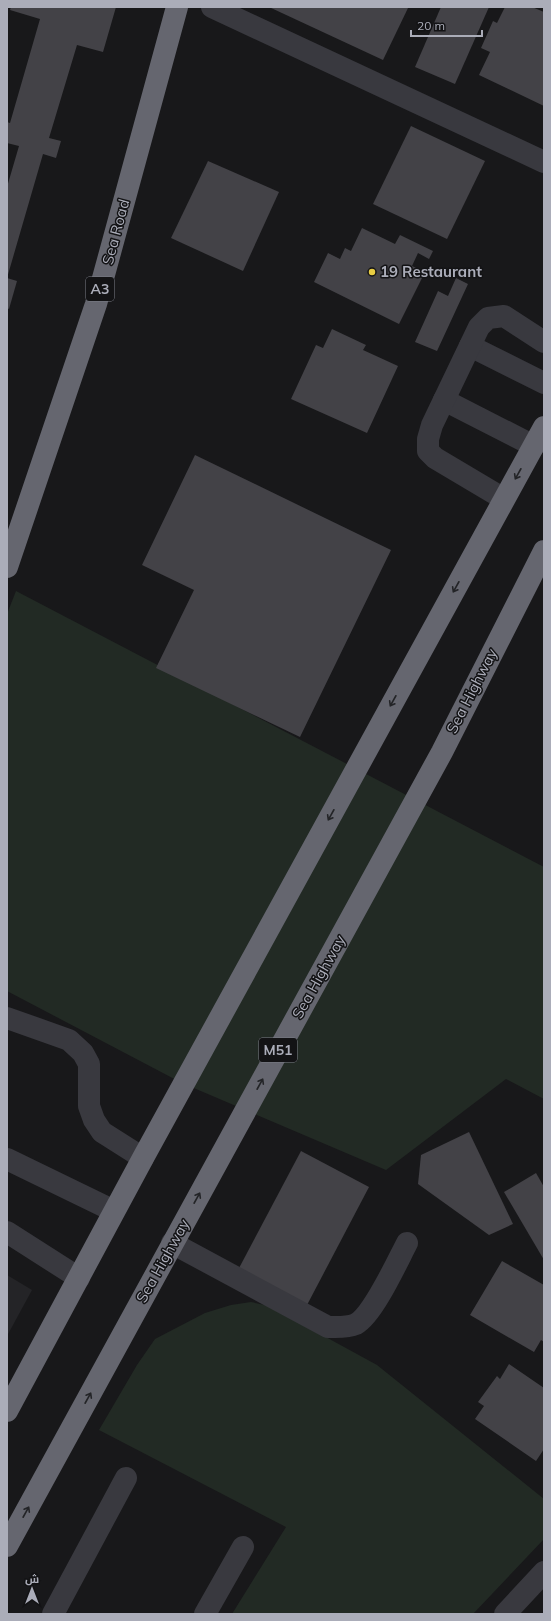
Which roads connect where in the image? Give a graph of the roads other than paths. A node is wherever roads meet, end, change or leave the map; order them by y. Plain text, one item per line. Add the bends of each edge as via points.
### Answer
1 (177, 7) edge
2 (212, 7) edge
3 (544, 162) edge
4 (544, 342) edge
5 (470, 346) junction
6 (544, 383) edge
7 (444, 400) junction
8 (539, 436) edge
9 (504, 499) junction
10 (14, 530) edge
11 (544, 551) edge
12 (7, 567) edge
13 (7, 1018) edge
14 (143, 1158) junction
15 (7, 1159) edge
16 (114, 1211) junction
17 (7, 1232) edge
18 (172, 1243) junction
19 (407, 1243) dead end
20 (79, 1278) junction
21 (7, 1411) edge
22 (126, 1478) dead end
23 (7, 1546) edge
24 (243, 1548) dead end
25 (544, 1572) edge
26 (54, 1614) edge
27 (206, 1614) edge
28 (505, 1614) edge

1 - 10 highway, Sea Road / A3 via 96,304
2 - 3 street
4 - 5 street via 504,316 488,318 479,327
5 - 6 street
5 - 7 street
7 - 8 street
7 - 9 street via 432,425 428,451 435,458
8 -> 9 highway
9 -> 14 highway
10 - 12 highway, Sea Road / A3
18 -> 11 highway, Sea Highway / M51 via 442,752
13 - 14 street via 69,1040 83,1053 90,1064 90,1106 94,1120 102,1132
14 - 16 highway
15 - 16 street
16 - 20 highway
17 - 20 street
18 - 19 street via 328,1327 342,1328 356,1324 367,1314
23 -> 18 highway, Sea Highway / M51
20 - 21 highway
22 - 26 street
24 - 27 street
25 - 28 street

